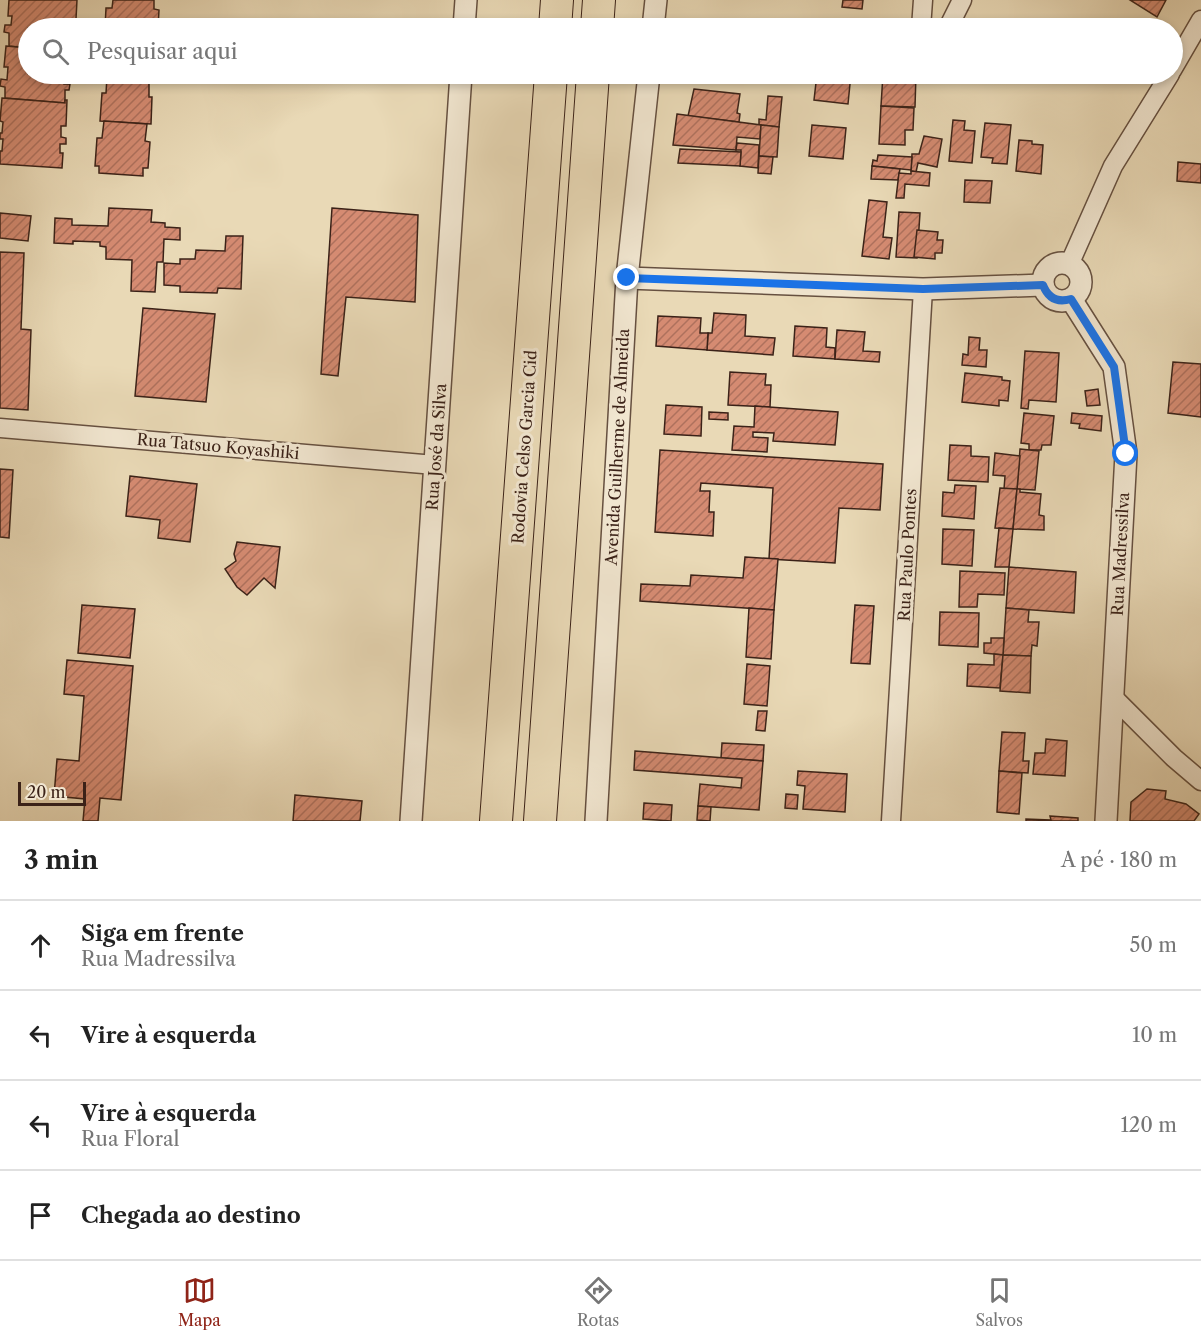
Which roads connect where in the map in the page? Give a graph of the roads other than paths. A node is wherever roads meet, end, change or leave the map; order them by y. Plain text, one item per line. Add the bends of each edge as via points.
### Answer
1 (466, 0) edge
2 (557, 0) edge
3 (599, 0) edge
4 (656, 0) edge
5 (923, 0) edge
6 (962, 0) edge
7 (465, 18) edge
8 (556, 18) edge
9 (598, 18) edge
10 (654, 18) edge
11 (922, 18) edge
12 (953, 18) edge
13 (1201, 20) edge
14 (1186, 49) edge
15 (460, 84) edge
16 (550, 84) edge
17 (592, 84) edge
18 (648, 84) edge
19 (1164, 84) edge
20 (1069, 265) junction
21 (627, 278) junction
22 (1043, 285) junction
23 (923, 289) junction
24 (1071, 299) junction
25 (0, 428) edge
26 (435, 465) junction
27 (1113, 697) junction
28 (1201, 781) edge
29 (411, 821) edge
30 (496, 821) edge
31 (540, 821) edge
32 (596, 821) edge
33 (891, 821) edge
34 (1106, 821) edge

1 - 7 street
2 - 8 highway
3 - 9 highway
4 - 10 street
5 - 11 street
6 - 12 street
13 - 14 street
15 - 26 street, Rua José da Silva
16 - 30 highway, Rodovia Celso Garcia Cid
17 - 31 highway
18 - 21 street, Avenida Guilherme de Almeida
19 - 20 street via 1113,166
20 - 22 street via 1051,267
20 - 24 street via 1081,280 1079,291
21 - 23 street
21 - 32 street, Avenida Guilherme de Almeida
22 - 23 street
22 - 24 street via 1054,299
23 - 33 street, Rua Paulo Pontes
24 - 27 street, Rua Madressilva via 1114,367 1126,454
25 - 26 street, Rua Tatsuo Koyashiki
26 - 29 street, Rua José da Silva
27 - 28 street
27 - 34 street, Rua Madressilva

